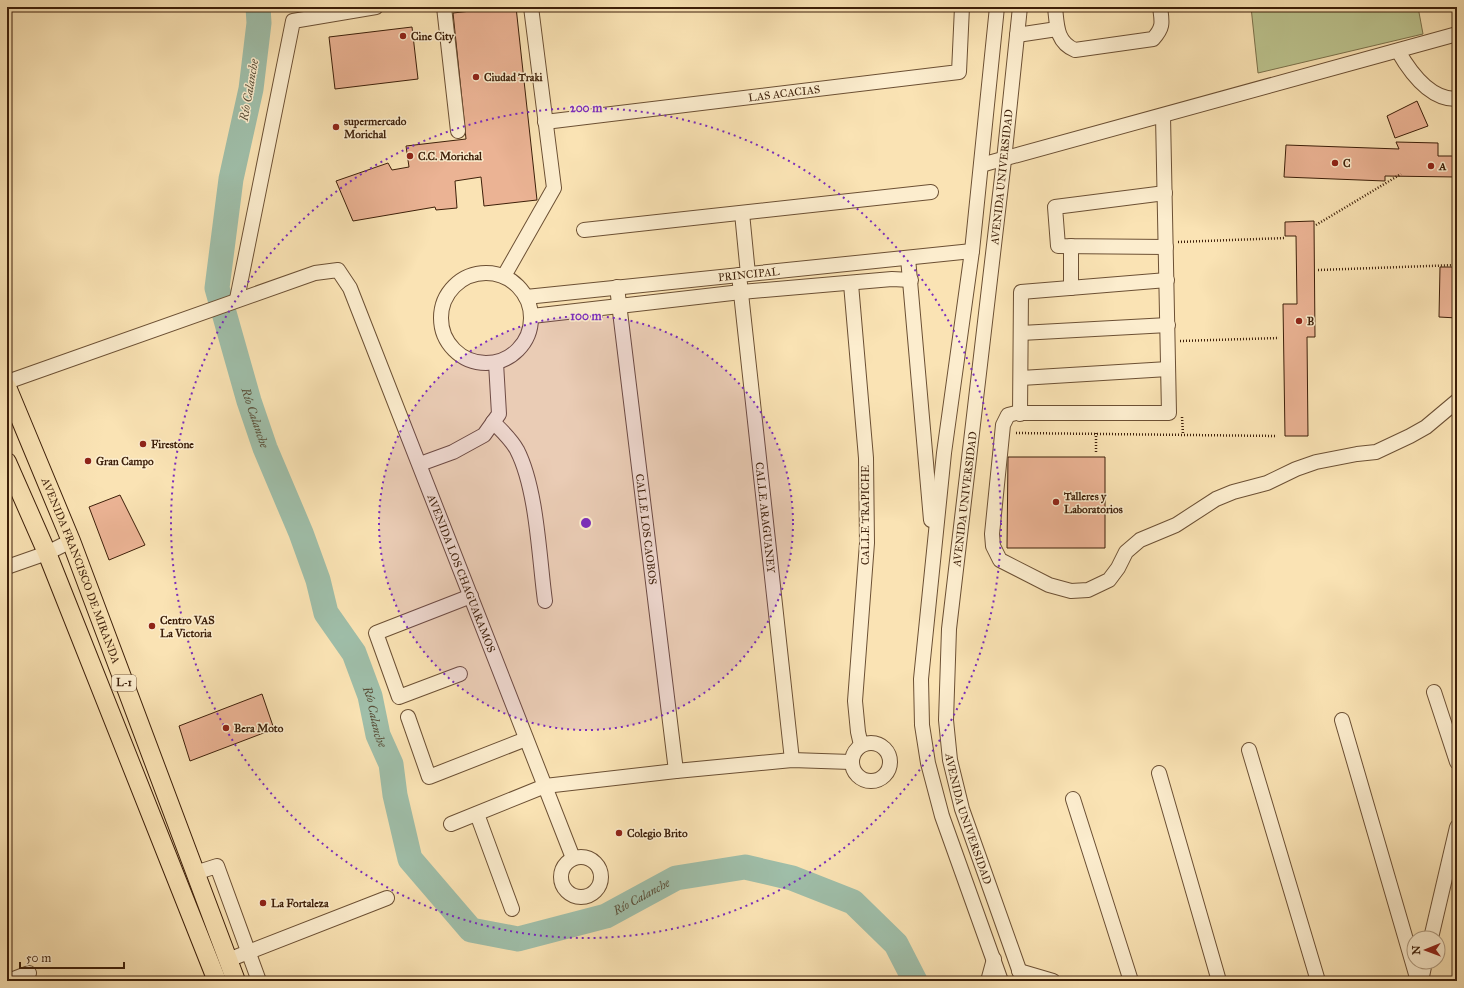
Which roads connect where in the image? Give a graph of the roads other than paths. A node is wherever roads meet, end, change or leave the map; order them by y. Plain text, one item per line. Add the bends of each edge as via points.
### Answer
1 (376, 7) edge
2 (444, 7) edge
3 (532, 7) edge
4 (962, 7) edge
5 (998, 7) edge
6 (1020, 7) edge
7 (1055, 7) edge
8 (1160, 7) edge
9 (1057, 29) junction
10 (1457, 34) edge
11 (1017, 35) junction
12 (1398, 51) junction
13 (1457, 99) edge
14 (1163, 116) junction
15 (545, 122) junction
16 (458, 131) dead end
17 (1004, 160) junction
18 (981, 165) junction
19 (932, 192) dead end
20 (1165, 193) junction
21 (742, 213) junction
22 (584, 230) dead end
23 (1172, 245) junction
24 (1071, 246) junction
25 (972, 251) junction
26 (908, 258) junction
27 (744, 274) junction
28 (504, 276) junction
29 (910, 280) junction
30 (1167, 280) junction
31 (851, 284) junction
32 (617, 287) junction
33 (1071, 288) junction
34 (741, 292) junction
35 (526, 297) junction
36 (231, 301) junction
37 (619, 305) junction
38 (532, 316) junction
39 (1168, 325) junction
40 (1021, 333) junction
41 (496, 363) junction
42 (1168, 369) junction
43 (1021, 378) junction
44 (7, 382) edge
45 (7, 387) edge
46 (1457, 401) edge
47 (1020, 414) junction
48 (493, 422) junction
49 (7, 462) edge
50 (420, 464) junction
51 (71, 541) junction
52 (47, 552) junction
53 (933, 554) junction
54 (7, 567) edge
55 (471, 596) junction
56 (545, 601) dead end
57 (460, 674) dead end
58 (1434, 692) dead end
59 (408, 717) dead end
60 (1342, 720) dead end
61 (526, 739) junction
62 (862, 744) junction
63 (1249, 750) dead end
64 (792, 760) junction
65 (851, 762) junction
66 (1457, 762) edge
67 (676, 771) junction
68 (1159, 772) dead end
69 (544, 786) junction
70 (1073, 799) dead end
71 (477, 814) junction
72 (451, 824) dead end
73 (1457, 827) edge
74 (573, 858) dead end
75 (195, 873) junction
76 (386, 898) dead end
77 (512, 909) dead end
78 (1433, 930) edge
79 (248, 952) junction
80 (994, 959) junction
81 (228, 960) junction
82 (1422, 970) edge
83 (29, 972) dead end
84 (1021, 976) edge
85 (8, 981) edge
86 (217, 981) edge
87 (236, 981) edge
88 (259, 981) edge
89 (988, 981) edge
90 (1001, 981) edge
91 (1053, 981) edge
92 (1131, 981) edge
93 (1219, 981) edge
94 (1318, 981) edge
95 (1419, 981) edge

1 - 36 street via 293,21
2 - 16 street
3 - 15 street
4 - 15 street, LAS ACACIAS via 958,72
5 - 18 street, AVENIDA UNIVERSIDAD
6 - 11 street, AVENIDA UNIVERSIDAD
7 - 9 street
8 - 9 street via 1162,22 1160,31 1153,39 1075,50 1067,47
9 - 11 street
10 - 12 street
11 - 17 street, AVENIDA UNIVERSIDAD
12 - 13 street via 1409,69 1437,95
12 - 14 street
14 - 17 street
14 - 20 street
15 - 28 street via 554,188
17 - 18 street
17 - 84 street, AVENIDA UNIVERSIDAD via 949,629 946,720 950,760 962,809
18 - 25 street, AVENIDA UNIVERSIDAD
19 - 21 street
20 - 23 street
20 - 24 street via 1055,207 1058,246
21 - 22 street
21 - 27 street, CALLE ARAGUANEY
23 - 24 street
23 - 30 street
24 - 33 street
25 - 26 street, PRINCIPAL
25 - 53 street, AVENIDA UNIVERSIDAD
26 - 27 street, PRINCIPAL
26 - 29 street, AVENIDA UNIVERSIDAD
27 - 32 street, PRINCIPAL
27 - 34 street, CALLE ARAGUANEY
28 - 35 street via 517,284
28 - 41 street via 489,272 473,274 454,286 442,306 441,322 444,337 453,350 466,359 480,363
29 - 31 street, PRINCIPAL via 892,279
29 - 53 street, AVENIDA UNIVERSIDAD
30 - 33 street
30 - 39 street
31 - 34 street, PRINCIPAL
31 - 62 street, CALLE TRAPICHE via 866,458 867,542 855,701 858,732
32 - 35 street, PRINCIPAL
32 - 37 street, CALLE LOS CAOBOS
33 - 40 street via 1021,292
34 - 37 street, PRINCIPAL
34 - 64 street, CALLE ARAGUANEY
35 - 38 street
36 - 44 street
36 - 50 street, AVENIDA LOS CHAGUARAMOS via 314,272 338,270 350,288
37 - 38 street, PRINCIPAL
37 - 67 street, CALLE LOS CAOBOS
38 - 41 street via 530,332 522,346 511,356
39 - 40 street
39 - 42 street
40 - 43 street
41 - 48 street via 499,414
42 - 43 street
42 - 47 street via 1170,413
43 - 47 street
45 - 51 main road, AVENIDA FRANCISCO DE MIRANDA / L-1
46 - 47 street via 1426,427 1394,445 1376,452 1316,462 1267,483 1224,495 1176,525 1140,540 1126,552 1109,580 1096,588 1080,592 1034,579 1000,560 994,551 992,534 1003,422 1012,413
48 - 50 street via 484,435 470,444
48 - 56 street via 509,439 522,462 532,497
49 - 52 main road, L-1
50 - 55 street, AVENIDA LOS CHAGUARAMOS
51 - 52 street
51 - 75 main road, AVENIDA FRANCISCO DE MIRANDA / L-1
52 - 54 street
52 - 86 main road, L-1
53 - 80 street, AVENIDA UNIVERSIDAD via 921,679 922,725 928,763 942,816
55 - 57 street via 376,633 399,697
55 - 61 street, AVENIDA LOS CHAGUARAMOS
58 - 66 street
59 - 61 street via 429,777
60 - 95 street
61 - 69 street, AVENIDA LOS CHAGUARAMOS
62 - 65 street via 856,749
62 - 65 street via 872,742 884,748 890,758 888,771 880,779 866,781 855,774
63 - 94 street
64 - 65 street
64 - 67 street
67 - 69 street
68 - 93 street
69 - 71 street
69 - 74 street, AVENIDA LOS CHAGUARAMOS
70 - 92 street
71 - 72 street
71 - 77 street
73 - 78 street
75 - 79 street via 217,866
75 - 81 main road, AVENIDA FRANCISCO DE MIRANDA / L-1
76 - 79 street
79 - 81 street
79 - 88 street
80 - 89 street
80 - 90 street, AVENIDA UNIVERSIDAD
81 - 87 main road, AVENIDA FRANCISCO DE MIRANDA / L-1
82 - 95 street
83 - 85 street
84 - 91 street

